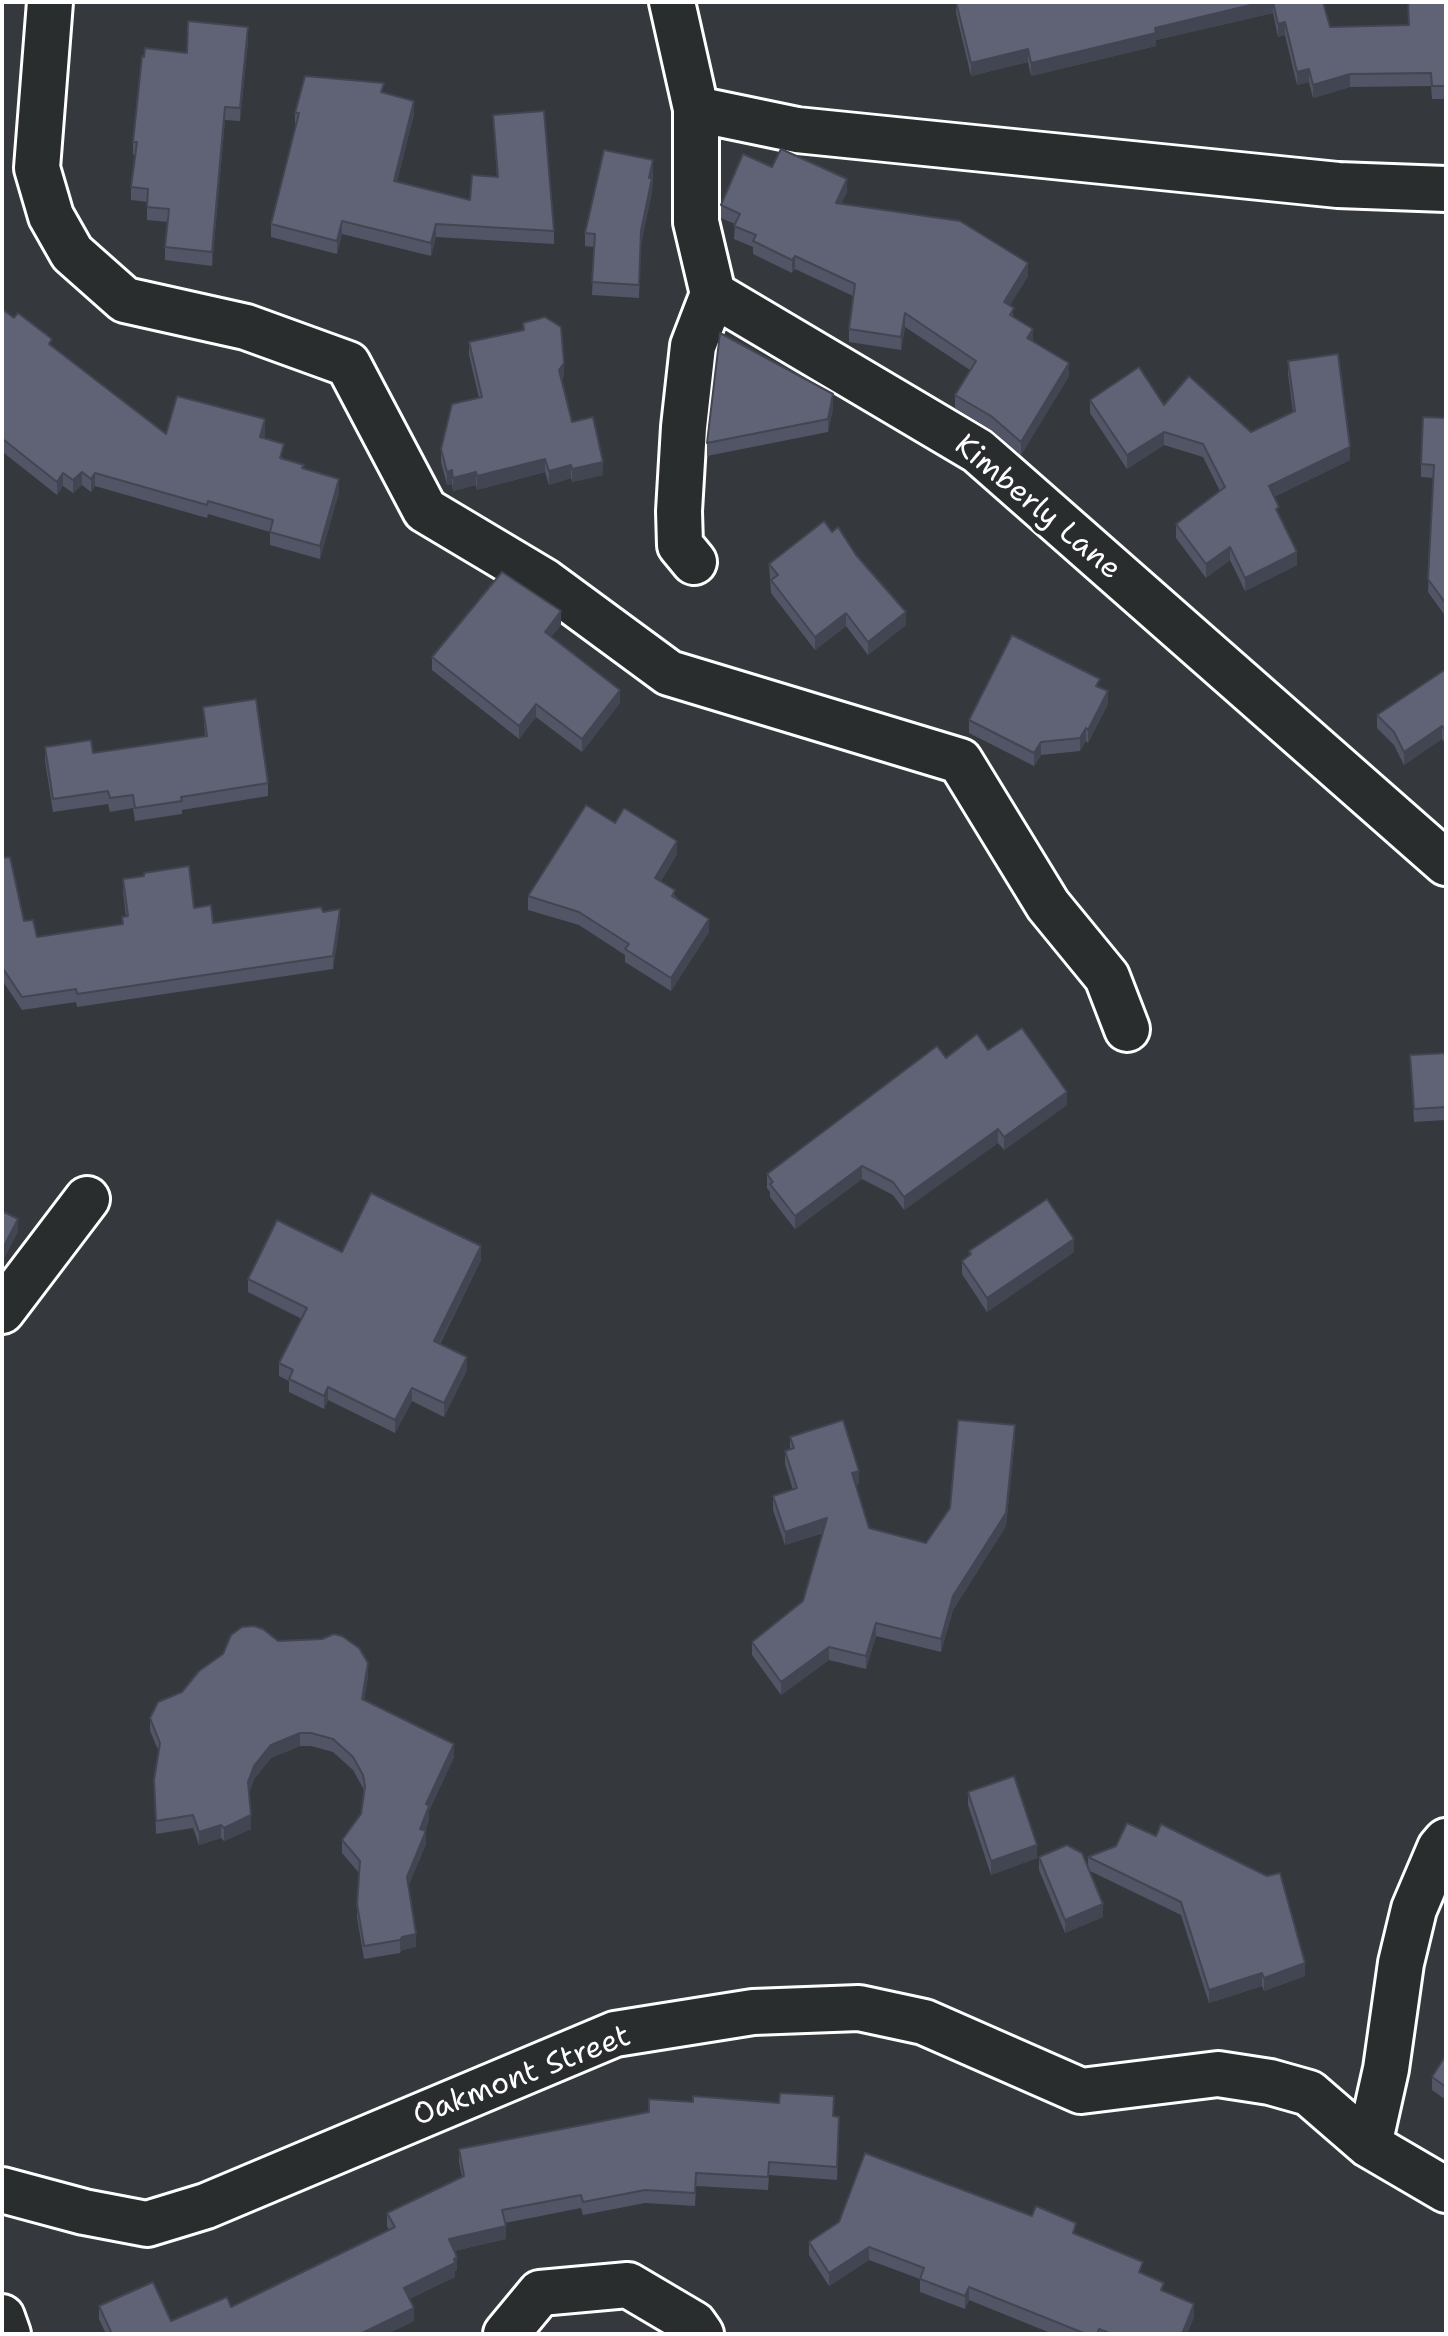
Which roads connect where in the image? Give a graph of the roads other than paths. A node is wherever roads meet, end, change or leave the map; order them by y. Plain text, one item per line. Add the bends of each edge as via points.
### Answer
1 (50, 2) edge
2 (672, 2) edge
3 (696, 109) junction
4 (1446, 189) edge
5 (713, 294) junction
6 (694, 562) dead end
7 (1446, 863) edge
8 (1127, 1029) dead end
9 (87, 1199) dead end
10 (2, 1311) edge
11 (1446, 1841) edge
12 (1369, 2145) junction
13 (2, 2190) edge
14 (1446, 2190) edge
15 (2, 2317) edge
16 (8, 2334) edge
17 (506, 2334) edge
18 (701, 2334) edge

1 - 8 street via 37,168 51,216 72,253 125,300 246,327 348,364 425,510 544,581 669,673 960,761 1048,905 1107,977
2 - 3 street
3 - 4 street via 797,130 1338,185
3 - 5 street via 696,222
5 - 6 street via 693,346 684,427 680,545
5 - 7 street, Kimberly Lane via 978,451
9 - 10 street
11 - 12 street via 1414,1909
12 - 13 street, Oakmont Street via 1309,2093 1296,2089 1218,2074 1081,2091 924,2022 859,2008 753,2012 615,2034 206,2206 147,2224
12 - 14 street, Oakmont Street
15 - 16 street
17 - 18 street via 540,2293 628,2285 694,2324

